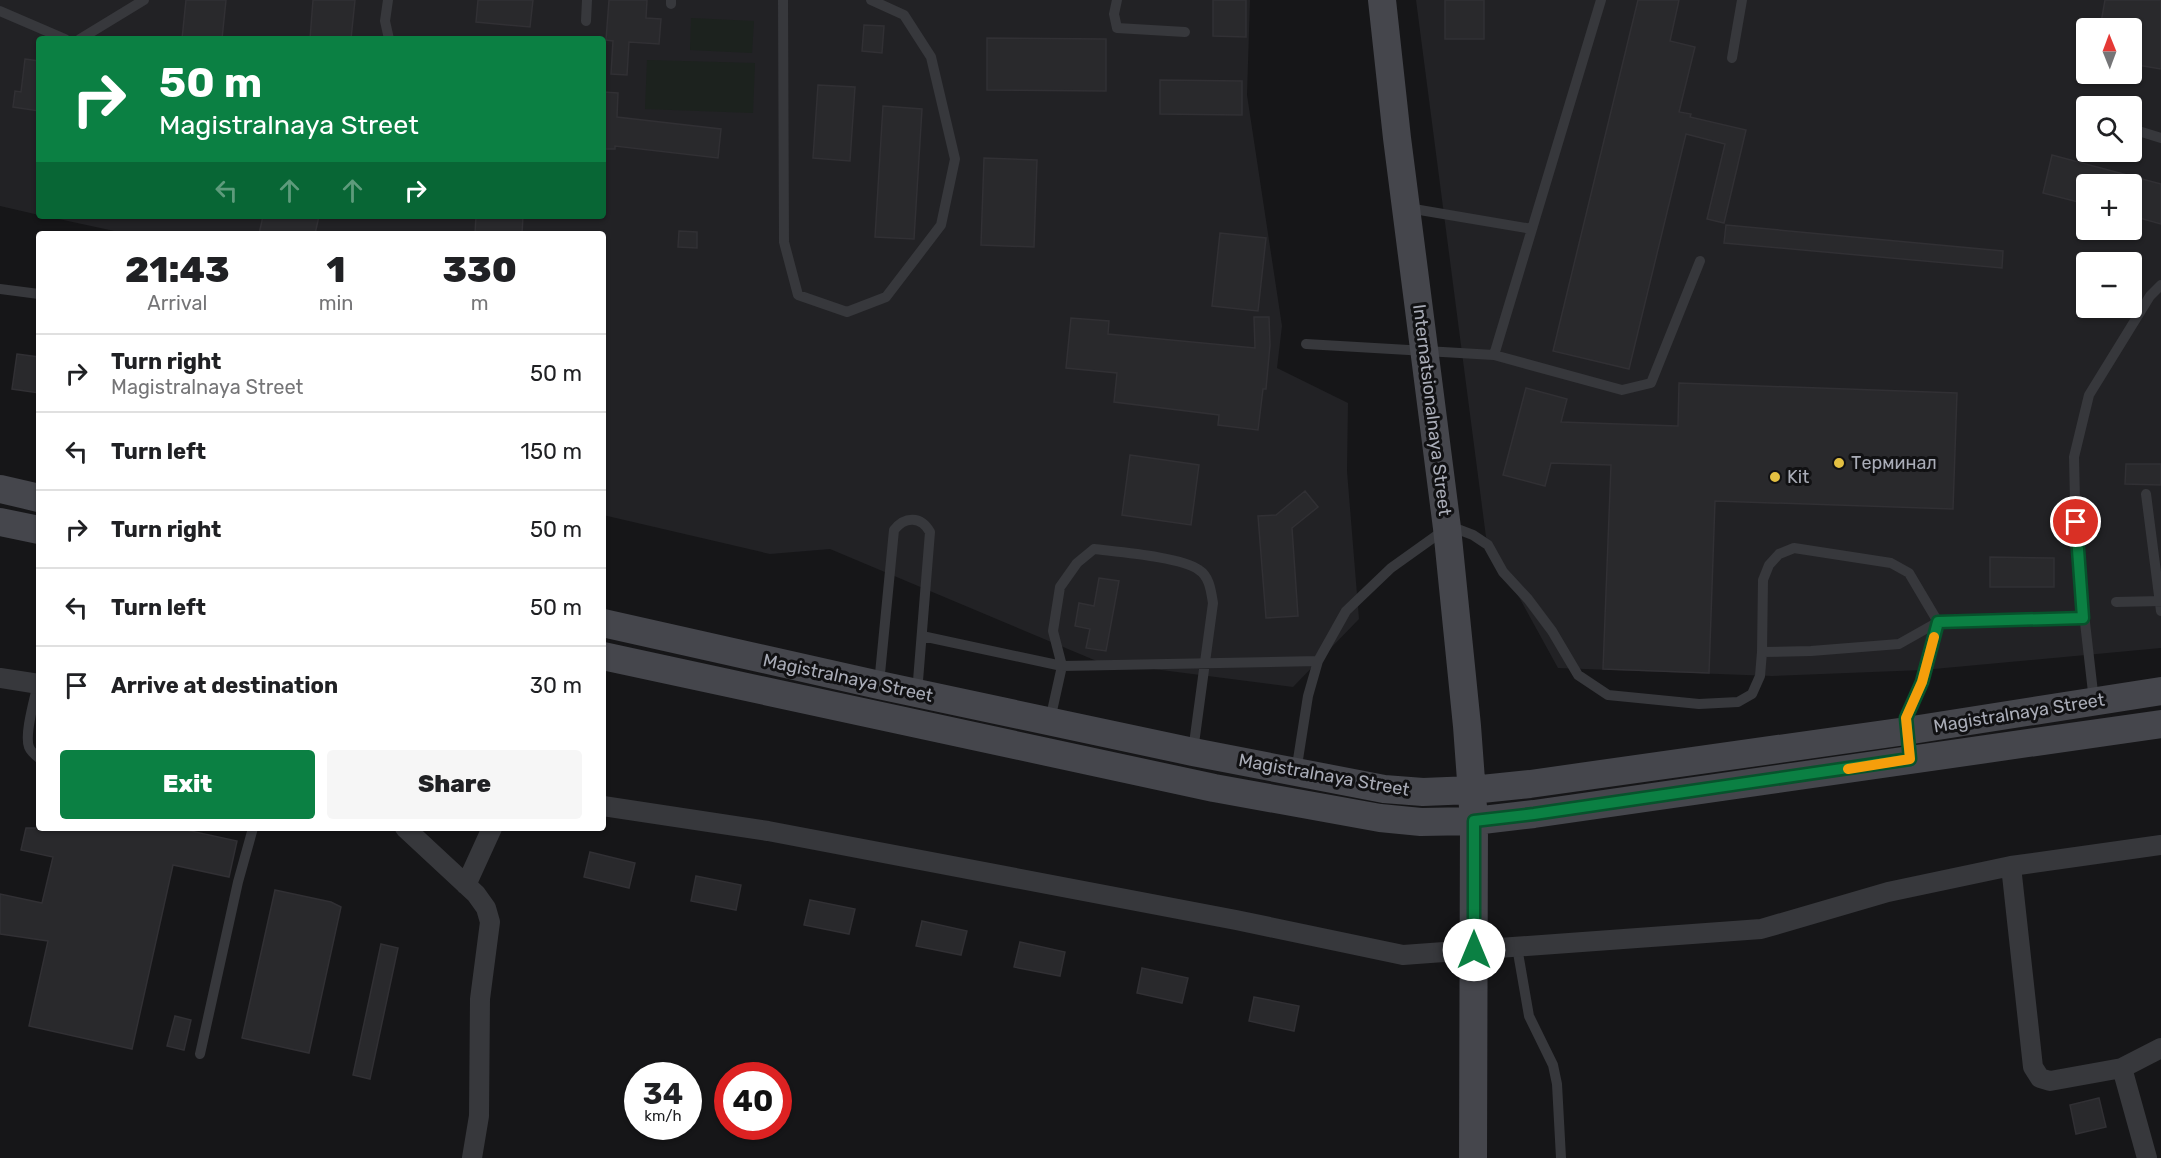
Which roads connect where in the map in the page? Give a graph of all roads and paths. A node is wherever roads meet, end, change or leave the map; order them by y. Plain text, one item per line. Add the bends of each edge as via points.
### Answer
1 (144, 0) edge
2 (388, 0) edge
3 (588, 0) edge
4 (783, 0) edge
5 (871, 0) edge
6 (1117, 0) edge
7 (1382, 0) edge
8 (1601, 0) edge
9 (1742, 0) edge
10 (0, 11) edge
11 (586, 21) dead end
12 (1185, 32) dead end
13 (58, 36) edge
14 (85, 36) edge
15 (388, 36) edge
16 (1732, 58) dead end
17 (2142, 132) edge
18 (2161, 138) edge
19 (1406, 207) junction
20 (1532, 229) junction
21 (1700, 261) dead end
22 (2161, 285) edge
23 (0, 289) edge
24 (36, 294) edge
25 (1306, 344) dead end
26 (1426, 352) junction
27 (1494, 355) junction
28 (0, 489) edge
29 (2146, 494) dead end
30 (36, 497) edge
31 (0, 522) edge
32 (1447, 528) junction
33 (36, 529) edge
34 (2116, 602) dead end
35 (2161, 604) edge
36 (2083, 618) junction
37 (1938, 622) junction
38 (606, 624) edge
39 (922, 636) junction
40 (1762, 652) junction
41 (606, 657) edge
42 (1318, 661) junction
43 (1205, 663) junction
44 (1062, 666) junction
45 (0, 678) edge
46 (36, 684) edge
47 (879, 685) junction
48 (2161, 691) edge
49 (917, 693) junction
50 (36, 695) edge
51 (2094, 701) junction
52 (1050, 721) junction
53 (2161, 724) edge
54 (1908, 745) junction
55 (1193, 752) junction
56 (36, 756) edge
57 (1296, 772) junction
58 (1472, 790) junction
59 (606, 806) edge
60 (1474, 821) junction
61 (252, 831) edge
62 (408, 831) edge
63 (491, 831) edge
64 (2161, 846) edge
65 (2011, 866) junction
66 (466, 885) junction
67 (1517, 947) junction
68 (1474, 950) junction
69 (2161, 1048) edge
70 (200, 1054) dead end
71 (2122, 1068) junction
72 (472, 1158) edge
73 (1473, 1158) edge
74 (1561, 1158) edge
75 (2147, 1158) edge

1 - 14 lane
2 - 15 lane via 385,21
3 - 11 lane
4 - 5 lane via 784,242 798,295 847,312 886,297 941,225 956,159 931,57 904,15
6 - 12 lane via 1117,28
7 - 19 main road, Internatsionalnaya Street
8 - 20 lane
9 - 16 lane
10 - 13 lane
17 - 18 lane
19 - 20 lane
19 - 26 main road, Internatsionalnaya Street
20 - 27 lane
21 - 27 lane via 1651,383 1622,390
22 - 36 lane via 2150,296 2089,395 2081,426 2074,457
23 - 24 lane
25 - 26 lane
26 - 27 lane
26 - 32 main road, Internatsionalnaya Street
28 - 30 main road
29 - 35 lane
31 - 33 main road
32 - 40 lane via 1460,530 1488,545 1503,572 1552,631 1578,675 1608,695 1699,704 1738,702 1752,694 1760,676
32 - 42 lane via 1391,568 1346,611
32 - 58 main road, Internatsionalnaya Street
34 - 35 lane
36 - 37 lane
36 - 51 lane
37 - 40 lane via 1899,644
37 - 40 lane via 1909,573 1891,563 1794,548 1779,554 1763,580
37 - 54 lane via 1922,682 1906,718
38 - 47 main road, Magistralnaya Street
39 - 44 lane
39 - 47 lane via 930,532 921,521 906,519 894,530
39 - 49 lane
41 - 60 main road, Magistralnaya Street via 1214,788 1380,818
42 - 43 lane
42 - 57 lane via 1308,696
43 - 44 lane
43 - 44 lane via 1212,603 1210,586 1201,571 1184,563 1094,549 1077,563 1060,587 1053,631
43 - 55 lane
44 - 52 lane
45 - 46 street
47 - 49 main road, Magistralnaya Street
48 - 51 main road, Magistralnaya Street
49 - 52 main road, Magistralnaya Street
50 - 56 lane via 28,738
51 - 54 main road, Magistralnaya Street
52 - 55 main road, Magistralnaya Street
53 - 54 main road, Magistralnaya Street
54 - 58 main road, Magistralnaya Street
54 - 60 main road, Magistralnaya Street via 1546,813
55 - 57 main road, Magistralnaya Street
57 - 58 main road, Magistralnaya Street via 1384,789
58 - 60 main road, Internatsionalnaya Street
59 - 68 street via 768,831 1402,955
60 - 68 main road, Internatsionalnaya Street
61 - 70 lane
62 - 66 street
63 - 66 street
64 - 65 street
65 - 67 street via 1888,892 1761,929
65 - 71 street via 2033,1067 2040,1078 2050,1081
66 - 72 street via 486,908 490,922 480,999 479,1116
67 - 68 street
67 - 74 lane via 1529,1016 1557,1084
68 - 73 main road, Internatsionalnaya Street
69 - 71 street
71 - 75 street

